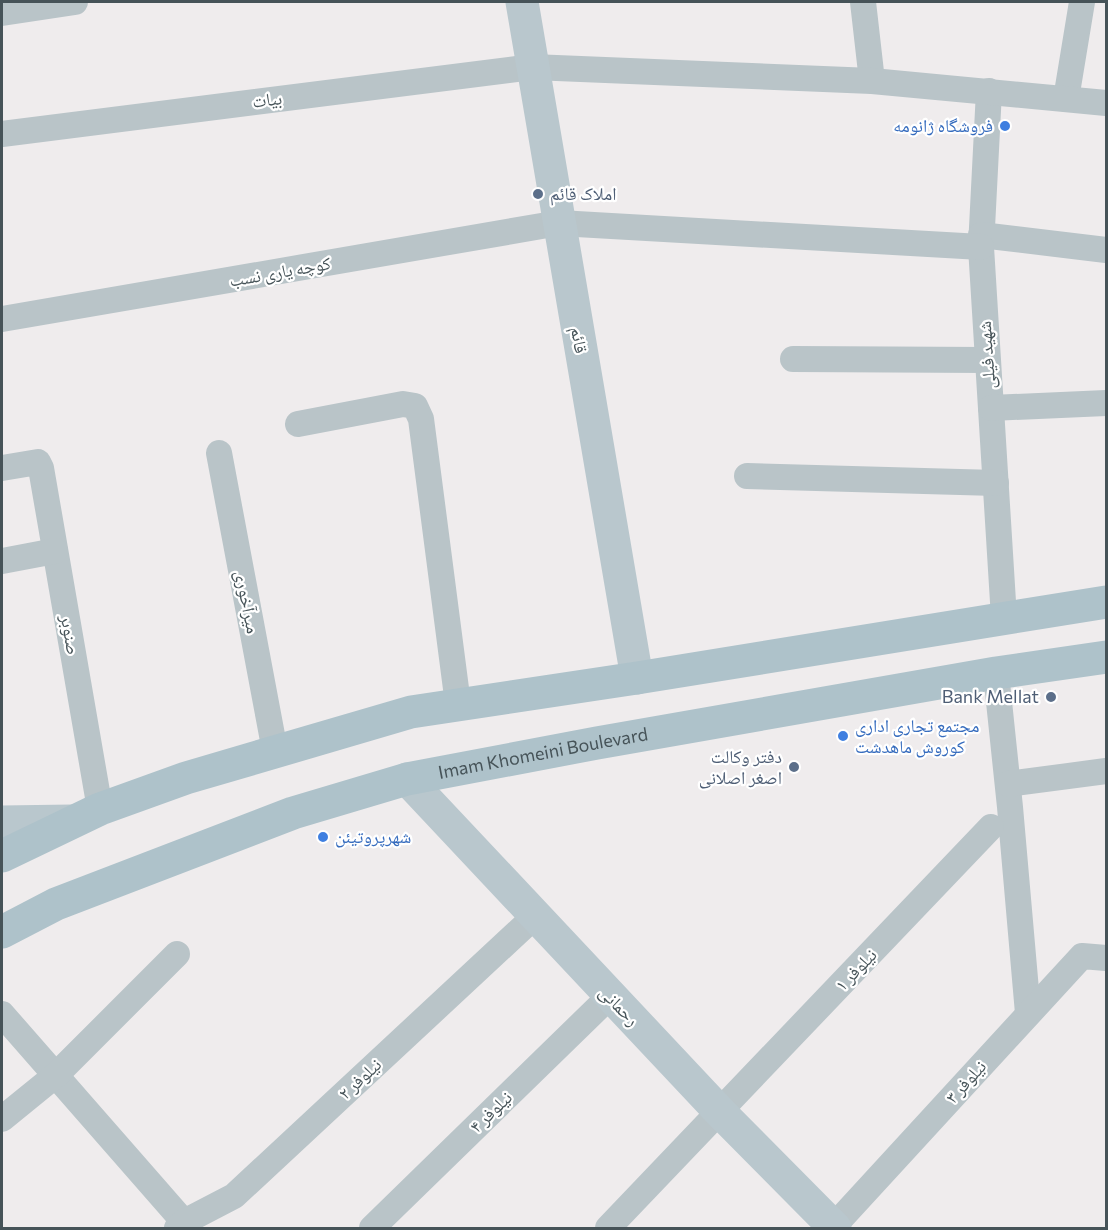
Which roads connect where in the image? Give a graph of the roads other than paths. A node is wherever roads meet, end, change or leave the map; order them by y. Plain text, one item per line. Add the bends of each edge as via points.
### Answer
1 (75, 2) edge
2 (522, 2) edge
3 (863, 2) edge
4 (1082, 2) edge
5 (2, 13) edge
6 (532, 67) junction
7 (872, 81) junction
8 (989, 91) junction
9 (1066, 99) junction
10 (1107, 104) edge
11 (2, 134) edge
12 (559, 223) junction
13 (981, 241) junction
14 (1107, 250) edge
15 (2, 319) edge
16 (793, 359) dead end
17 (987, 360) junction
18 (1107, 403) edge
19 (991, 408) junction
20 (298, 423) dead end
21 (219, 453) dead end
22 (2, 468) edge
23 (747, 476) dead end
24 (996, 483) junction
25 (56, 551) junction
26 (2, 561) edge
27 (1107, 602) edge
28 (1004, 618) junction
29 (1107, 657) edge
30 (996, 673) junction
31 (637, 678) junction
32 (458, 704) junction
33 (275, 751) junction
34 (1107, 771) edge
35 (407, 779) junction
36 (1008, 784) junction
37 (86, 815) junction
38 (2, 822) edge
39 (991, 827) dead end
40 (2, 856) edge
41 (534, 917) junction
42 (2, 932) edge
43 (177, 954) dead end
44 (1107, 958) edge
45 (610, 996) junction
46 (1028, 1013) junction
47 (2, 1014) edge
48 (56, 1075) junction
49 (720, 1112) junction
50 (2, 1119) edge
51 (180, 1225) edge
52 (372, 1228) edge
53 (608, 1228) edge
54 (834, 1228) edge

1 - 5 street
2 - 6 street, قائم
3 - 7 street
4 - 9 street
6 - 7 street, بیات
6 - 11 street, بیات
6 - 12 street, قائم
7 - 8 street, بیات
8 - 9 street, بیات
8 - 13 street, شهید فیلی
9 - 10 street, بیات
12 - 13 street, کوچه یاری نسب
12 - 15 street, کوچه یاری نسب
12 - 31 street, قائم
13 - 14 street, کوچه یاری نسب
13 - 17 street, شهید فیلی
16 - 17 street
17 - 19 street, شهید فیلی
18 - 19 street
19 - 24 street, شهید فیلی
20 - 32 street via 403,404 415,406 420,419
21 - 33 street, میرآخوری
22 - 25 street, صنوبر via 38,462
23 - 24 street
24 - 28 street, شهید فیلی
25 - 26 street
25 - 37 street, صنوبر
27 - 28 main road
28 - 31 main road
29 - 30 main road, Imam Khomeini Boulevard
30 - 35 main road, Imam Khomeini Boulevard
30 - 36 street
31 - 32 main road
32 - 33 main road via 411,712
33 - 37 main road
34 - 36 street
35 - 41 street, رحمانی
35 - 42 main road, Imam Khomeini Boulevard via 293,813 56,904
36 - 46 street
37 - 38 street
37 - 40 main road
39 - 49 street, نیلوفر ۱
41 - 45 street, رحمانی
41 - 51 street, نیلوفر ۲ via 234,1196
43 - 48 street
44 - 46 street, نیلوفر ۳ via 1082,956
45 - 49 street, رحمانی
45 - 52 street, نیلوفر ۴
46 - 54 street, نیلوفر ۳
47 - 48 street
48 - 50 street
48 - 51 street
49 - 53 street, نیلوفر ۱
49 - 54 street, رحمانی

